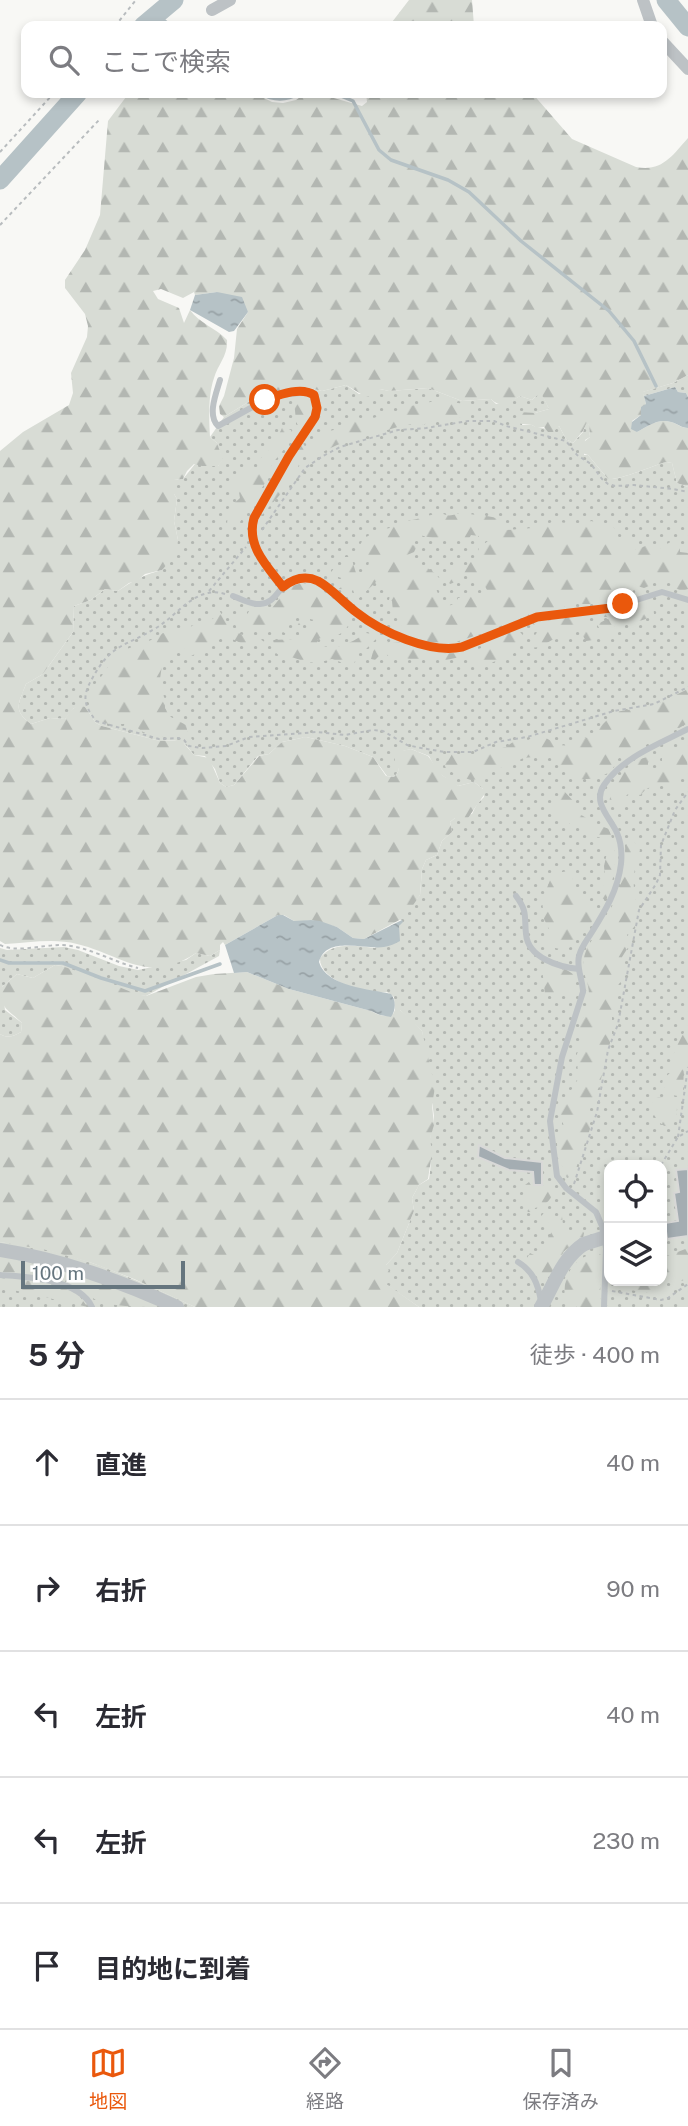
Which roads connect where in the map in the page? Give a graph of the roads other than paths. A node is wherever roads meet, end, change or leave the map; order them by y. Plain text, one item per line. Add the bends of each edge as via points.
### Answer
1 (229, 0) edge
2 (642, 0) edge
3 (212, 10) dead end
4 (650, 21) edge
5 (667, 46) edge
6 (688, 69) edge
7 (220, 380) dead end
8 (283, 587) junction
9 (233, 596) road end
10 (688, 600) edge
11 (688, 729) edge
12 (516, 896) dead end
13 (579, 969) junction
14 (604, 1238) edge
15 (0, 1250) edge
16 (518, 1262) dead end
17 (0, 1275) edge
18 (542, 1306) edge
19 (92, 1307) edge
20 (177, 1307) edge
21 (604, 1307) edge

1 - 3 street
2 - 4 street
5 - 6 street
7 - 8 lane via 212,418 218,426 279,395 310,392 317,401 315,417 251,527 259,555
8 - 9 lane via 263,604
8 - 10 lane via 301,578 318,582 370,622 449,650 537,617 611,608 662,592
11 - 13 lane via 622,765 604,785 601,804 620,845 619,877 612,899 580,953
12 - 13 lane via 524,907 526,937 533,950 560,966
13 - 21 lane via 583,992 562,1057 550,1121 557,1176 596,1212 602,1226
14 - 18 street, bridge via 573,1251
15 - 20 street via 89,1270
16 - 18 lane via 533,1276
17 - 19 lane via 64,1285 79,1291

